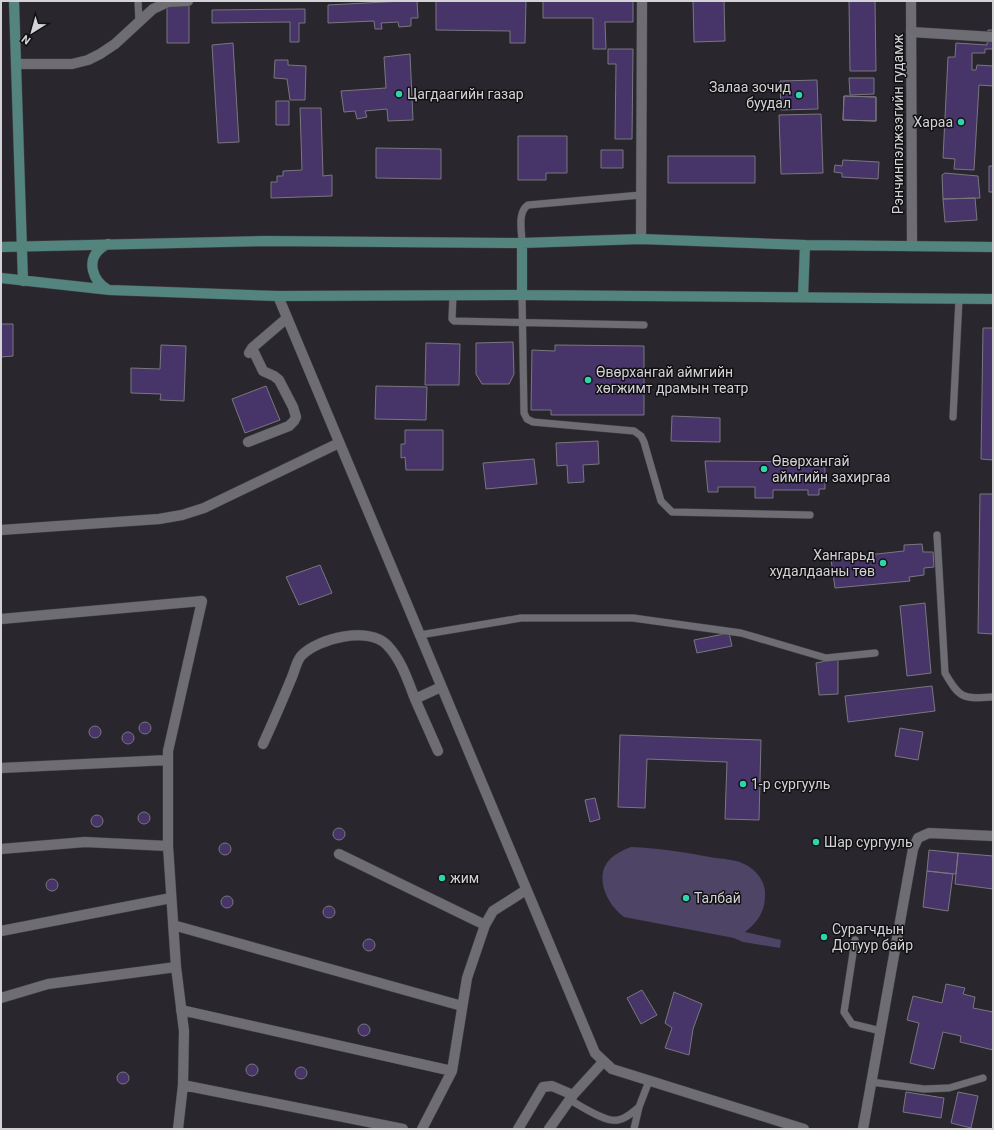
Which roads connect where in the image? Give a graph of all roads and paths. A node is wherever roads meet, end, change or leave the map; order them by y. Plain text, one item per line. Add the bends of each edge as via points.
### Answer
1 (14, 1) edge
2 (138, 1) edge
3 (188, 1) edge
4 (642, 1) edge
5 (911, 1) edge
6 (139, 22) junction
7 (911, 32) junction
8 (993, 37) edge
9 (16, 64) junction
10 (641, 195) junction
11 (641, 239) junction
12 (522, 243) junction
13 (108, 244) junction
14 (22, 246) junction
15 (805, 246) junction
16 (912, 246) junction
17 (1, 247) edge
18 (993, 247) edge
19 (1, 278) edge
20 (23, 281) junction
21 (110, 290) junction
22 (452, 295) junction
23 (522, 295) junction
24 (278, 296) junction
25 (803, 297) junction
26 (959, 299) junction
27 (993, 299) edge
28 (287, 318) junction
29 (522, 323) junction
30 (644, 325) dead end
31 (953, 417) dead end
32 (248, 442) dead end
33 (339, 443) junction
34 (810, 515) dead end
35 (1, 530) edge
36 (937, 535) dead end
37 (1, 619) edge
38 (420, 635) junction
39 (875, 653) dead end
40 (441, 686) junction
41 (993, 697) edge
42 (416, 699) junction
43 (264, 744) dead end
44 (438, 751) dead end
45 (168, 760) junction
46 (1, 768) edge
47 (993, 836) edge
48 (168, 846) junction
49 (1, 849) edge
50 (339, 854) dead end
51 (526, 890) junction
52 (171, 898) junction
53 (173, 925) junction
54 (485, 925) junction
55 (1, 932) edge
56 (856, 940) dead end
57 (176, 967) junction
58 (1, 998) edge
59 (462, 1006) junction
60 (181, 1010) junction
61 (880, 1031) junction
62 (603, 1062) junction
63 (452, 1071) junction
64 (983, 1078) dead end
65 (649, 1081) junction
66 (871, 1082) junction
67 (183, 1086) junction
68 (572, 1098) junction
69 (639, 1107) junction
70 (178, 1129) edge
71 (403, 1129) edge
72 (422, 1129) edge
73 (518, 1129) edge
74 (549, 1129) edge
75 (634, 1129) edge
76 (804, 1129) edge
77 (863, 1129) edge

1 - 9 main road
2 - 6 lane
3 - 6 street via 168,2 153,9
4 - 10 street
5 - 7 street, Рэнчинпэлжээгийн гудамж
6 - 9 street via 115,44 88,60 72,64
7 - 8 street
7 - 16 street, Рэнчинпэлжээгийн гудамж
9 - 14 main road
10 - 11 street
10 - 12 lane via 528,206 521,213
11 - 12 main road
11 - 15 main road
12 - 13 main road via 266,241
12 - 23 main road
13 - 14 main road
13 - 21 main road via 100,249 94,258 92,268 101,285
14 - 17 main road
14 - 20 main road
15 - 16 main road
15 - 25 main road
16 - 18 main road
19 - 20 main road
20 - 21 main road
21 - 24 main road
22 - 23 main road
22 - 24 main road
22 - 29 lane via 454,321
23 - 25 main road
23 - 29 lane
24 - 28 street
25 - 26 main road
26 - 27 main road
26 - 31 lane
28 - 32 street via 251,350 263,371 280,383 296,417 289,426
28 - 33 street
29 - 30 lane
29 - 34 lane via 524,413 527,419 533,422 634,431 644,442 661,501 672,512
33 - 35 street via 204,508 182,516
33 - 38 street
36 - 41 lane via 945,673 955,690 969,698
37 - 45 street via 202,601
38 - 39 lane via 521,618 633,618 741,633 826,658
38 - 40 street
40 - 42 street
40 - 51 street
42 - 43 street via 399,662 386,644 366,637 342,636 330,639 301,655
42 - 44 street
45 - 46 street
45 - 48 street
47 - 61 street via 930,833 918,838 913,849
48 - 49 street via 85,842
48 - 52 street
50 - 54 street
51 - 54 street via 493,911
51 - 62 street via 595,1054
52 - 53 street
52 - 55 street
53 - 57 street
53 - 59 street
54 - 59 street via 467,978
56 - 61 lane via 844,1012 852,1024
57 - 58 street via 48,984
57 - 60 street
59 - 63 street
60 - 63 street
60 - 67 street via 184,1031
61 - 66 street
62 - 65 street via 612,1069
62 - 68 street
63 - 72 street
64 - 66 lane via 949,1088 924,1089
65 - 69 lane
65 - 76 street
66 - 77 street
67 - 70 street
67 - 71 street
68 - 69 lane via 598,1115 613,1121 620,1120
68 - 73 street via 552,1086 543,1086
68 - 74 street
69 - 75 lane

